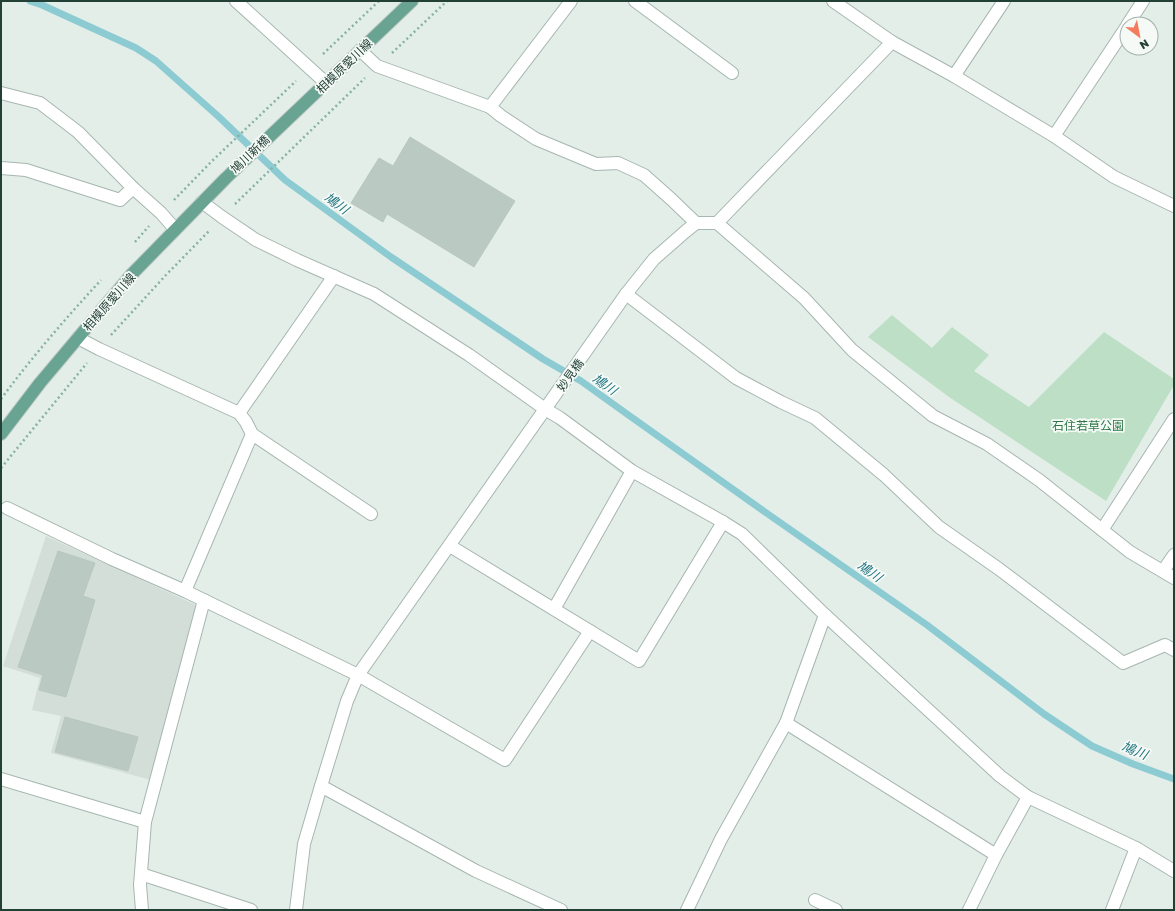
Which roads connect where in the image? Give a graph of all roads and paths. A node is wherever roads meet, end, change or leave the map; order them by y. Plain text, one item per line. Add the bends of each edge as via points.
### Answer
1 (236, 1) edge
2 (379, 1) edge
3 (412, 1) edge
4 (571, 1) edge
5 (635, 1) edge
6 (1004, 1) edge
7 (1144, 1) edge
8 (841, 3) edge
9 (1134, 16) edge
10 (1119, 38) edge
11 (892, 42) junction
12 (360, 50) junction
13 (323, 54) dead end
14 (732, 73) dead end
15 (954, 76) junction
16 (298, 79) dead end
17 (326, 83) junction
18 (1, 93) edge
19 (490, 107) junction
20 (275, 131) joint
21 (1054, 136) junction
22 (290, 150) dead end
23 (1, 168) edge
24 (226, 178) joint
25 (133, 188) junction
26 (174, 200) dead end
27 (202, 202) junction
28 (233, 206) dead end
29 (1174, 206) edge
30 (696, 223) junction
31 (717, 223) junction
32 (151, 225) dead end
33 (175, 229) junction
34 (210, 230) dead end
35 (135, 243) dead end
36 (334, 276) junction
37 (102, 278) dead end
38 (626, 294) junction
39 (78, 338) junction
40 (108, 339) dead end
41 (91, 358) dead end
42 (1, 399) edge
43 (548, 405) junction
44 (239, 413) junction
45 (1174, 419) edge
46 (1, 434) edge
47 (252, 434) junction
48 (1, 468) edge
49 (632, 471) junction
50 (7, 508) dead end
51 (371, 514) dead end
52 (724, 522) junction
53 (1102, 530) junction
54 (450, 546) junction
55 (1174, 555) edge
56 (1163, 571) junction
57 (1174, 578) edge
58 (185, 591) junction
59 (204, 600) junction
60 (554, 609) junction
61 (825, 615) junction
62 (590, 631) junction
63 (1169, 648) edge
64 (358, 675) junction
65 (786, 723) junction
66 (1, 779) edge
67 (321, 786) junction
68 (1028, 797) junction
69 (145, 822) junction
70 (1136, 848) junction
71 (996, 855) junction
72 (1174, 871) edge
73 (141, 874) junction
74 (815, 900) dead end
75 (142, 910) edge
76 (251, 910) edge
77 (296, 910) edge
78 (561, 910) edge
79 (687, 910) edge
80 (836, 910) edge
81 (969, 910) edge
82 (1112, 910) edge

1 - 17 street
2 - 13 path
3 - 12 main road, 相模原愛川線
4 - 19 street
5 - 14 street
6 - 15 street
7 - 9 street
8 - 11 street
10 - 21 street
11 - 15 street
11 - 31 street
12 - 17 main road, 相模原愛川線
12 - 19 street via 378,66
15 - 21 street
16 - 26 path, 鳩川新橋
17 - 20 main road, 相模原愛川線
18 - 25 street via 40,103 78,132
19 - 30 street via 536,139 596,164 618,163 644,175
20 - 24 main road, 鳩川新橋
21 - 29 street via 1114,177
22 - 28 path, 鳩川新橋
23 - 25 street via 26,170 120,200
24 - 27 main road, 相模原愛川線
25 - 33 street
27 - 33 main road, 相模原愛川線
27 - 36 street via 256,240
30 - 31 street
30 - 38 street, 妙見橋 via 654,259
31 - 53 street via 804,298 852,350 933,416 987,444 1039,480
32 - 35 path
33 - 39 main road, 相模原愛川線 via 131,275
34 - 40 path
36 - 43 street via 374,294
36 - 44 street
37 - 42 path via 64,319
38 - 43 street, 妙見橋
38 - 63 street via 736,378 815,418 940,526 1123,663
39 - 44 street
39 - 46 main road, 相模原愛川線
41 - 48 path
43 - 49 street via 560,418
43 - 54 street, 妙見橋
44 - 47 street
45 - 53 street
47 - 51 street
47 - 58 street
49 - 52 street
49 - 60 street
50 - 58 street
52 - 61 street via 742,534
52 - 62 street via 639,661
53 - 56 street via 1130,552
54 - 60 street
54 - 64 street, 妙見橋
55 - 56 street
56 - 57 street
58 - 59 street
59 - 64 street
59 - 69 street
60 - 62 street
61 - 65 street
61 - 68 street via 1000,776
62 - 64 street via 505,760
64 - 67 street, 妙見橋 via 347,701
65 - 71 street
65 - 79 street via 721,839
66 - 69 street
67 - 77 street, 妙見橋 via 304,844
67 - 78 street via 476,871
68 - 70 street
68 - 71 street
69 - 73 street
70 - 72 street
70 - 82 street
71 - 81 street
73 - 75 street
73 - 76 street
74 - 80 street

